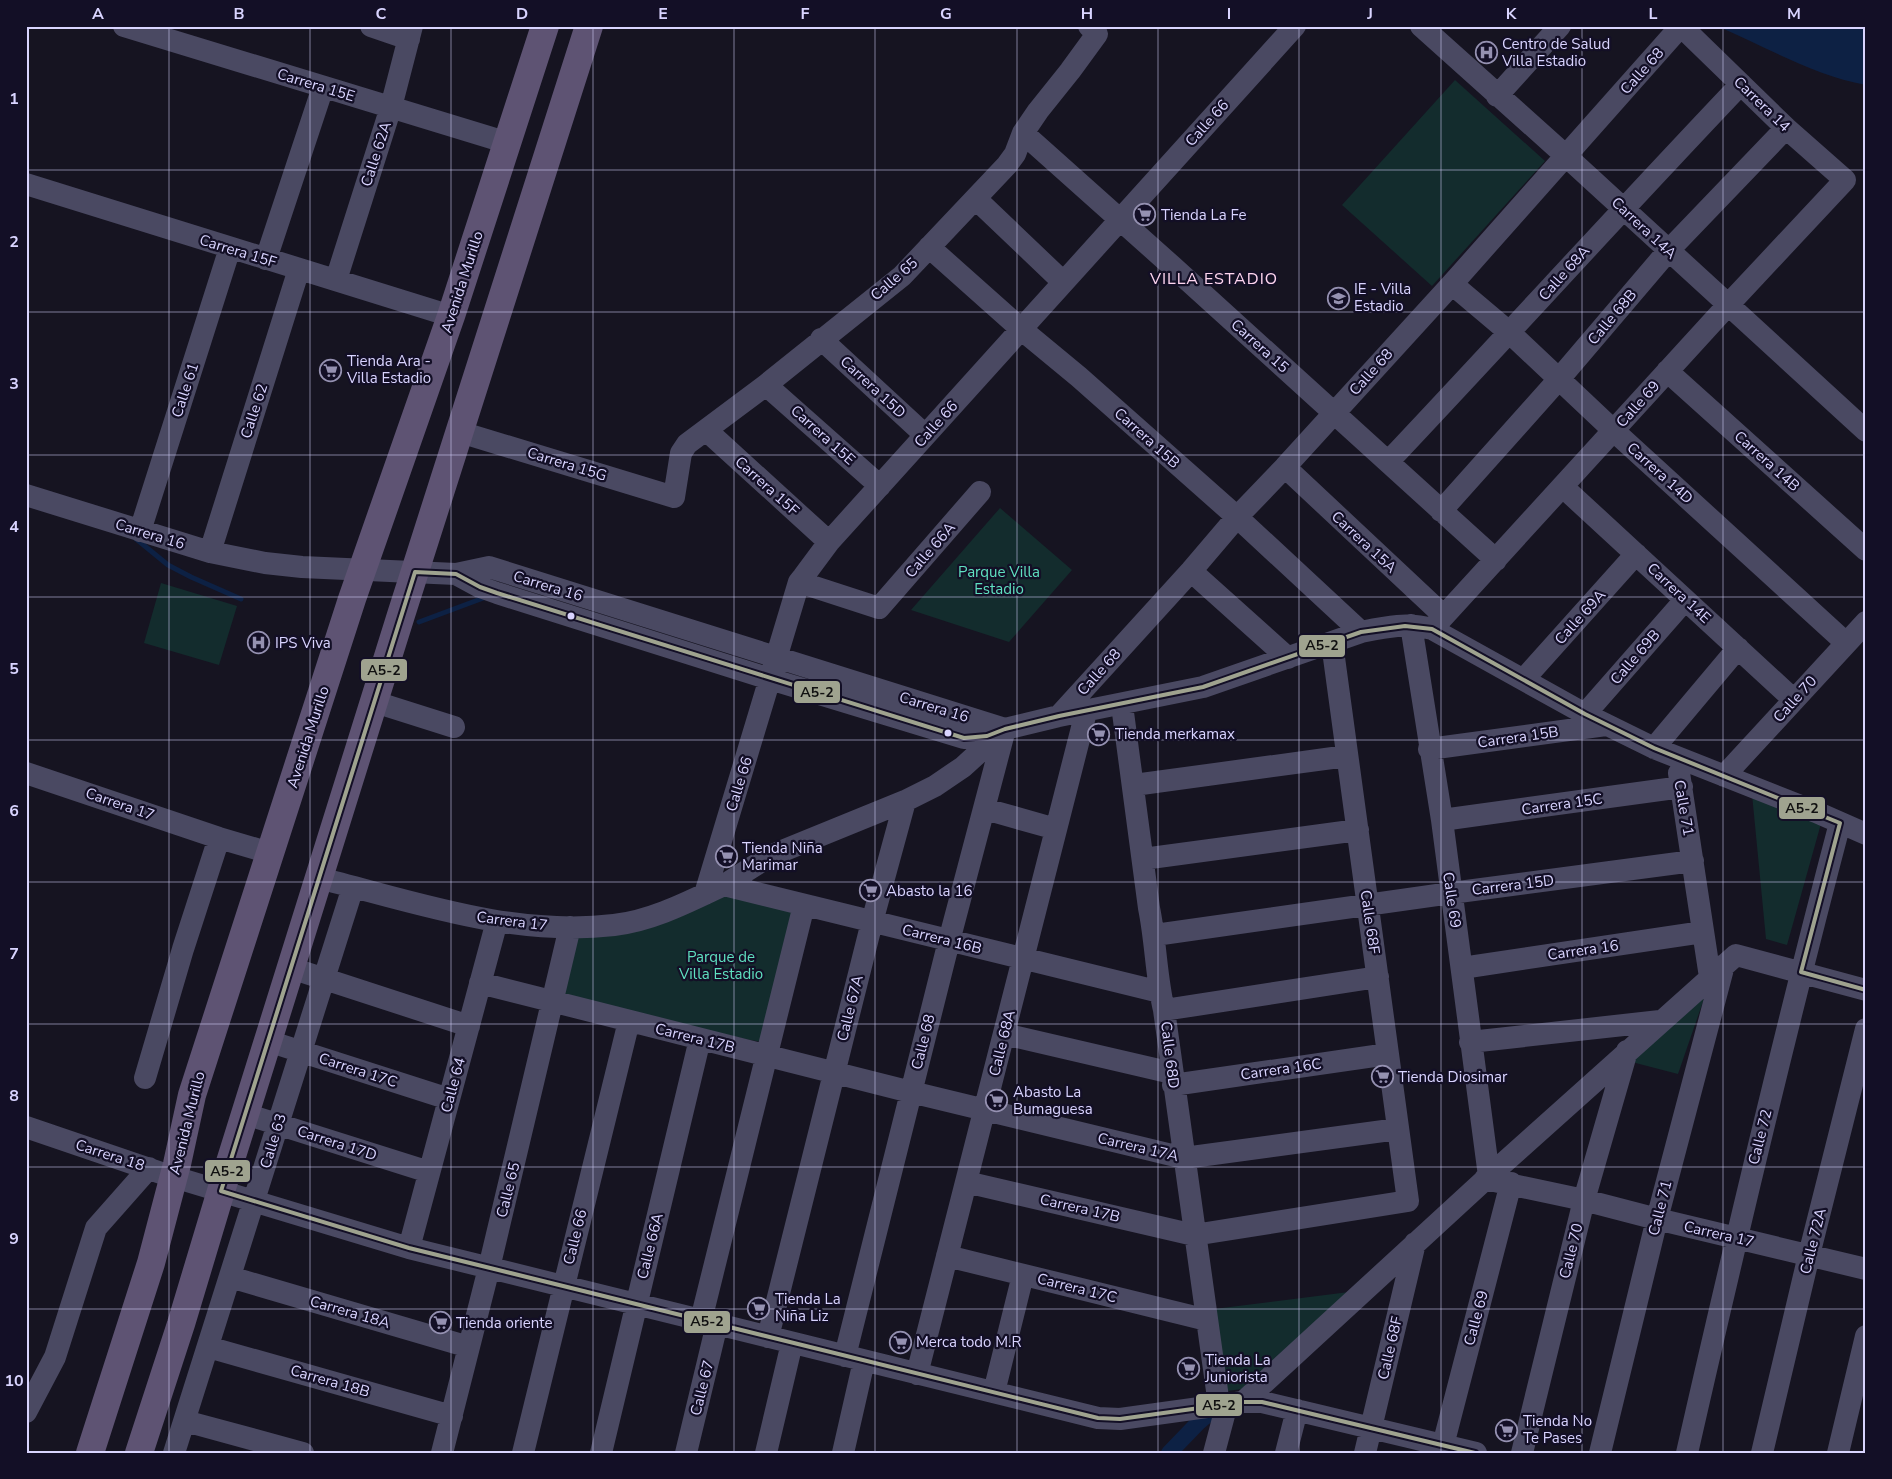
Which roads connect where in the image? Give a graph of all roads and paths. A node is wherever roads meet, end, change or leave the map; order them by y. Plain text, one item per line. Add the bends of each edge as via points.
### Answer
1 (124, 26) edge
2 (371, 26) edge
3 (545, 26) edge
4 (589, 26) edge
5 (1295, 26) edge
6 (1420, 26) edge
7 (1560, 26) edge
8 (1681, 26) edge
9 (154, 30) edge
10 (1093, 30) edge
11 (411, 33) edge
12 (1741, 84) junction
13 (323, 87) junction
14 (1497, 96) junction
15 (391, 107) junction
16 (1786, 128) junction
17 (1023, 134) junction
18 (508, 143) junction
19 (1566, 156) junction
20 (1845, 180) joint
21 (26, 184) edge
22 (976, 199) junction
23 (1623, 208) junction
24 (1120, 220) junction
25 (929, 247) junction
26 (230, 248) junction
27 (1668, 251) junction
28 (266, 259) junction
29 (299, 269) junction
30 (336, 280) junction
31 (1063, 282) junction
32 (1452, 284) junction
33 (1728, 305) junction
34 (451, 316) junction
35 (1021, 330) junction
36 (1510, 333) junction
37 (821, 339) junction
38 (1667, 371) junction
39 (1559, 379) junction
40 (766, 385) junction
41 (1335, 413) junction
42 (706, 430) junction
43 (1614, 431) junction
44 (1866, 431) edge
45 (460, 432) junction
46 (925, 435) junction
47 (1388, 462) junction
48 (1285, 467) junction
49 (880, 486) junction
50 (1563, 487) junction
51 (980, 492) dead end
52 (26, 495) edge
53 (674, 498) joint
54 (1442, 511) junction
55 (1236, 517) junction
56 (140, 531) junction
57 (829, 542) junction
58 (1866, 550) edge
59 (210, 552) junction
60 (1636, 554) junction
61 (1496, 560) junction
62 (363, 570) junction
63 (1191, 571) junction
64 (415, 572) junction
65 (799, 582) junction
66 (1686, 600) junction
67 (1866, 622) edge
68 (1429, 623) junction
69 (1361, 632) junction
70 (1332, 643) junction
71 (1846, 643) junction
72 (1738, 648) junction
73 (1288, 658) junction
74 (773, 669) junction
75 (1524, 679) junction
76 (1794, 700) junction
77 (375, 702) junction
78 (1122, 705) junction
79 (1086, 712) junction
80 (1585, 714) junction
81 (1059, 716) junction
82 (1606, 724) junction
83 (454, 727) dead end
84 (1005, 729) junction
85 (1654, 748) junction
86 (1430, 749) junction
87 (1348, 756) junction
88 (1675, 758) junction
89 (26, 773) edge
90 (1724, 776) junction
91 (1134, 785) junction
92 (1682, 787) junction
93 (905, 801) junction
94 (985, 809) junction
95 (1442, 820) junction
96 (1840, 823) junction
97 (1056, 829) junction
98 (1358, 830) junction
99 (1866, 834) edge
100 (220, 838) junction
101 (270, 853) junction
102 (1143, 859) junction
103 (1693, 861) junction
104 (319, 878) junction
105 (353, 887) junction
106 (715, 890) junction
107 (1451, 893) junction
108 (804, 905) junction
109 (1368, 905) junction
110 (497, 921) junction
111 (872, 922) junction
112 (570, 927) junction
113 (1703, 932) junction
114 (1155, 935) junction
115 (949, 941) junction
116 (1023, 960) junction
117 (1723, 966) junction
118 (291, 968) junction
119 (1462, 968) junction
120 (1801, 972) junction
121 (1378, 977) junction
122 (324, 979) junction
123 (480, 984) junction
124 (1866, 990) edge
125 (1162, 1001) junction
126 (553, 1002) junction
127 (629, 1021) junction
128 (1660, 1021) junction
129 (469, 1026) junction
130 (1866, 1029) edge
131 (1004, 1034) junction
132 (700, 1039) junction
133 (268, 1041) junction
134 (1470, 1042) junction
135 (1627, 1051) junction
136 (301, 1052) junction
137 (1388, 1054) junction
138 (766, 1056) junction
139 (834, 1073) junction
140 (145, 1078) dead end
141 (1173, 1079) junction
142 (911, 1092) junction
143 (449, 1099) junction
144 (984, 1110) junction
145 (245, 1114) junction
146 (278, 1124) junction
147 (26, 1127) edge
148 (1398, 1129) junction
149 (1184, 1158) junction
150 (161, 1172) junction
151 (429, 1172) junction
152 (1487, 1177) junction
153 (966, 1182) junction
154 (1511, 1184) junction
155 (221, 1191) junction
156 (1584, 1200) junction
157 (254, 1201) junction
158 (1657, 1220) junction
159 (1194, 1235) junction
160 (1736, 1237) junction
161 (1415, 1243) junction
162 (409, 1248) junction
163 (1809, 1255) junction
164 (947, 1256) junction
165 (489, 1268) junction
166 (1866, 1269) edge
167 (1023, 1275) junction
168 (230, 1277) junction
169 (563, 1286) junction
170 (636, 1304) junction
171 (1207, 1320) junction
172 (709, 1322) junction
173 (1866, 1336) edge
174 (768, 1337) junction
175 (792, 1343) junction
176 (208, 1347) junction
177 (469, 1347) junction
178 (855, 1358) junction
179 (917, 1374) junction
180 (994, 1392) junction
181 (1230, 1404) junction
182 (1297, 1410) junction
183 (26, 1412) edge
184 (452, 1416) junction
185 (185, 1421) junction
186 (1371, 1428) junction
187 (1442, 1449) edge
188 (90, 1453) edge
189 (139, 1453) edge
190 (174, 1453) edge
191 (303, 1453) edge
192 (442, 1453) edge
193 (523, 1453) edge
194 (601, 1453) edge
195 (686, 1453) edge
196 (766, 1453) edge
197 (843, 1453) edge
198 (1214, 1453) edge
199 (1286, 1453) edge
200 (1365, 1453) edge
201 (1476, 1453) edge
202 (1522, 1453) edge
203 (1600, 1453) edge
204 (1687, 1453) edge
205 (1762, 1453) edge
206 (1838, 1453) edge

1 - 9 street, Carrera 15E
2 - 11 street
3 - 18 main road, Avenida Murillo
4 - 45 main road
5 - 24 street, Calle 66
6 - 14 street, Carrera 14A
7 - 14 street
8 - 12 street, Carrera 14
8 - 19 street, Calle 68
9 - 13 street, Carrera 15E
10 - 17 street, Calle 65
11 - 15 street, Calle 62A
12 - 16 street, Carrera 14
12 - 23 street, Calle 68A
13 - 15 street, Carrera 15E
13 - 28 street
14 - 19 street, Carrera 14A
15 - 18 street, Carrera 15E
15 - 30 street, Calle 62A
16 - 20 street, Carrera 14
16 - 27 street, Calle 68B
17 - 22 street, Calle 65 via 1016,154
17 - 24 street, Carrera 15
18 - 34 main road, Avenida Murillo
19 - 23 street, Carrera 14A
19 - 32 street, Calle 68
20 - 33 street, Calle 69
21 - 26 street, Carrera 15F
22 - 25 street, Calle 65
22 - 31 street
23 - 27 street, Carrera 14A
23 - 36 street, Calle 68A
24 - 31 street, Calle 66
24 - 41 street, Carrera 15
25 - 35 street, Carrera 15B
25 - 37 street, Calle 65 via 902,276
26 - 28 street, Carrera 15F
26 - 56 street, Calle 61
27 - 33 street, Carrera 14A
27 - 39 street, Calle 68B
28 - 29 street, Carrera 15F
29 - 30 street, Carrera 15F
29 - 59 street, Calle 62
30 - 34 street, Carrera 15F
31 - 35 street, Calle 66
32 - 36 street, Carrera 14D
32 - 41 street, Calle 68
33 - 38 street, Calle 69
33 - 44 street, Carrera 14A
34 - 62 main road, Avenida Murillo
35 - 46 street, Calle 66
35 - 55 street, Carrera 15B via 1079,377
36 - 39 street, Carrera 14D
36 - 47 street, Calle 68A
37 - 40 street, Calle 65
37 - 46 street, Carrera 15D
38 - 43 street, Calle 69
38 - 58 street, Carrera 14B
39 - 43 street, Carrera 14D
39 - 54 street, Calle 68B
40 - 42 street, Calle 65
40 - 49 street, Carrera 15E
41 - 47 street, Carrera 15
41 - 48 street, Calle 68
42 - 53 street, Calle 65 via 687,444 681,453
42 - 57 street, Carrera 15F
43 - 50 street, Calle 69
43 - 71 street, Carrera 14D
45 - 53 street, Carrera 15G
45 - 64 main road
46 - 49 street, Calle 66
47 - 54 street, Carrera 15
48 - 55 street, Calle 68
48 - 68 street, Carrera 15A
49 - 57 street, Calle 66
50 - 60 street, Carrera 14E
50 - 61 street, Calle 69
51 - 65 street, Calle 66A via 879,608
52 - 56 street, Carrera 16
54 - 61 street, Carrera 15
55 - 63 street, Calle 68
55 - 69 street, Carrera 15B
56 - 59 street, Carrera 16
57 - 65 street, Calle 66
59 - 62 street, Carrera 16 via 293,566
60 - 66 street, Carrera 14E
60 - 75 street, Calle 69A
61 - 68 street, Calle 69
62 - 64 street, Carrera 16
62 - 101 main road, Avenida Murillo
63 - 73 street
63 - 81 street, Calle 68
64 - 74 street, Carrera 16 via 456,574 480,587
64 - 77 main road
65 - 74 street, Calle 66
66 - 72 street, Carrera 14E
66 - 80 street, Calle 69B
67 - 71 street, Calle 70
68 - 69 street
68 - 75 street, Carrera 15A
68 - 86 street, Calle 69
69 - 70 street
70 - 73 street
70 - 87 street, Calle 68F
71 - 76 street, Calle 70
72 - 76 street, Carrera 14E
72 - 85 street
73 - 78 street via 1203,687
74 - 84 street, Carrera 16 via 964,738 987,736
74 - 106 street, Calle 66
75 - 80 street, Carrera 15A
76 - 90 street, Calle 70
77 - 83 street
77 - 104 main road
78 - 79 street
78 - 91 street, Calle 68D
79 - 81 street
79 - 97 street, Calle 68A
80 - 82 street, Carrera 15A
81 - 84 street
82 - 85 street, Carrera 15A
82 - 86 street, Carrera 15B
84 - 93 street via 963,767
84 - 94 street, Calle 68
85 - 88 street, Carrera 15A
86 - 95 street, Calle 69
87 - 91 street
87 - 98 street, Calle 68F
88 - 90 street, Carrera 15A
88 - 92 street, Calle 71
89 - 100 street, Carrera 17
90 - 96 street, Carrera 15A
91 - 102 street, Calle 68D
92 - 95 street, Carrera 15C
92 - 103 street, Calle 71
93 - 106 street via 770,856
93 - 111 street, Calle 67A
94 - 97 street
94 - 115 street, Calle 68
95 - 107 street, Calle 69
96 - 99 street, Carrera 15A
96 - 120 street, Calle 72
97 - 116 street, Calle 68A
98 - 102 street
98 - 109 street, Calle 68F
100 - 101 street, Carrera 17
100 - 140 street
101 - 150 main road, Avenida Murillo via 192,1095
102 - 114 street, Calle 68D
103 - 107 street, Carrera 15D
103 - 113 street, Calle 71
104 - 105 street, Carrera 17
104 - 118 main road
105 - 110 street, Carrera 17
105 - 122 street, Calle 63
106 - 108 street, Carrera 16B
106 - 112 street, Carrera 17 via 660,914 614,925
107 - 109 street, Carrera 15D
107 - 119 street, Calle 69
108 - 111 street, Carrera 16B
108 - 138 street
109 - 114 street, Carrera 15D
109 - 121 street, Calle 68F
110 - 112 street, Carrera 17
110 - 123 street, Calle 64
111 - 115 street, Carrera 16B
111 - 139 street, Calle 67A
112 - 126 street, Calle 65
113 - 117 street, Calle 71
113 - 119 street, Carrera 16
114 - 125 street, Calle 68D
115 - 116 street, Carrera 16B
115 - 142 street, Calle 68
116 - 125 street, Carrera 16B
116 - 131 street, Calle 68A
117 - 120 street
117 - 128 street
117 - 158 street, Calle 71
118 - 122 street
118 - 133 main road
119 - 134 street, Calle 69
120 - 124 street
120 - 160 street, Calle 72
121 - 125 street
121 - 137 street, Calle 68F
122 - 129 street
122 - 136 street, Calle 63
123 - 126 street, Carrera 17B
123 - 129 street, Calle 64
125 - 141 street, Calle 68D
126 - 127 street, Carrera 17B
126 - 165 street, Calle 65
127 - 132 street, Carrera 17B
127 - 169 street, Calle 66
128 - 134 street
128 - 135 street
129 - 143 street, Calle 64
130 - 163 street, Calle 72A
131 - 141 street, Carrera 16C
131 - 144 street, Calle 68A
132 - 138 street, Carrera 17B
132 - 170 street, Calle 66A
133 - 136 street, Carrera 17C
133 - 145 main road
134 - 152 street, Calle 69
135 - 152 street
135 - 156 street, Calle 70
136 - 143 street, Carrera 17C
136 - 146 street, Calle 63
137 - 141 street, Carrera 16C
137 - 148 street, Calle 68F
138 - 139 street, Carrera 17B
138 - 172 street
139 - 142 street, Carrera 17B
139 - 174 street, Calle 67A
141 - 149 street, Calle 68D
142 - 144 street, Carrera 17A
142 - 178 street, Calle 68
143 - 151 street, Calle 64
144 - 149 street, Carrera 17A
144 - 153 street, Calle 68A
145 - 146 street, Carrera 17D
145 - 155 main road
146 - 151 street, Carrera 17D
146 - 157 street, Calle 63
147 - 150 street, Carrera 18
148 - 149 street, Carrera 17A
148 - 159 street, Calle 68F via 1408,1201
149 - 159 street, Calle 68D
150 - 155 street, Carrera 18
150 - 183 street via 96,1228 56,1357
150 - 188 main road, Avenida Murillo via 151,1263
151 - 162 street, Calle 64
152 - 154 street, Carrera 17
152 - 161 street
153 - 159 street, Carrera 17B
153 - 164 street, Calle 68A
154 - 156 street, Carrera 17
154 - 187 street, Calle 69
155 - 157 street, Carrera 18
155 - 189 main road
156 - 158 street, Carrera 17
156 - 202 street, Calle 70
157 - 162 street, Carrera 18
157 - 168 street, Calle 63
158 - 160 street, Carrera 17
158 - 203 street, Calle 71
159 - 171 street, Calle 68D
160 - 163 street, Carrera 17
160 - 204 street, Calle 72
161 - 181 street
161 - 186 street, Calle 68F
162 - 165 street, Carrera 18
163 - 166 street, Carrera 17
163 - 205 street, Calle 72A
164 - 167 street, Carrera 17C
164 - 179 street, Calle 68A
165 - 169 street, Carrera 18
165 - 177 street, Calle 65
167 - 171 street, Carrera 17C
167 - 180 street
168 - 176 street, Calle 63
168 - 177 street, Carrera 18A
169 - 170 street, Carrera 18
169 - 193 street, Calle 66
170 - 172 street, Carrera 18
170 - 194 street, Calle 66A
171 - 181 street, Calle 68D
172 - 174 street, Carrera 18
172 - 195 street, Calle 67
173 - 206 street
174 - 175 street, Carrera 18
175 - 178 street, Carrera 18
175 - 196 street
176 - 184 street, Carrera 18B
176 - 185 street, Calle 63
177 - 184 street, Calle 65
178 - 179 street, Carrera 18
178 - 197 street, Calle 68
179 - 180 street, Carrera 18
180 - 181 street, Carrera 18 via 1098,1418 1120,1419
181 - 182 street, Carrera 18 via 1262,1402
181 - 198 street, Calle 68D
182 - 186 street, Carrera 18
182 - 199 street
184 - 192 street, Calle 65
185 - 190 street, Calle 63
185 - 191 street
186 - 187 street, Carrera 18
186 - 200 street, Calle 68F
187 - 201 street, Carrera 18

